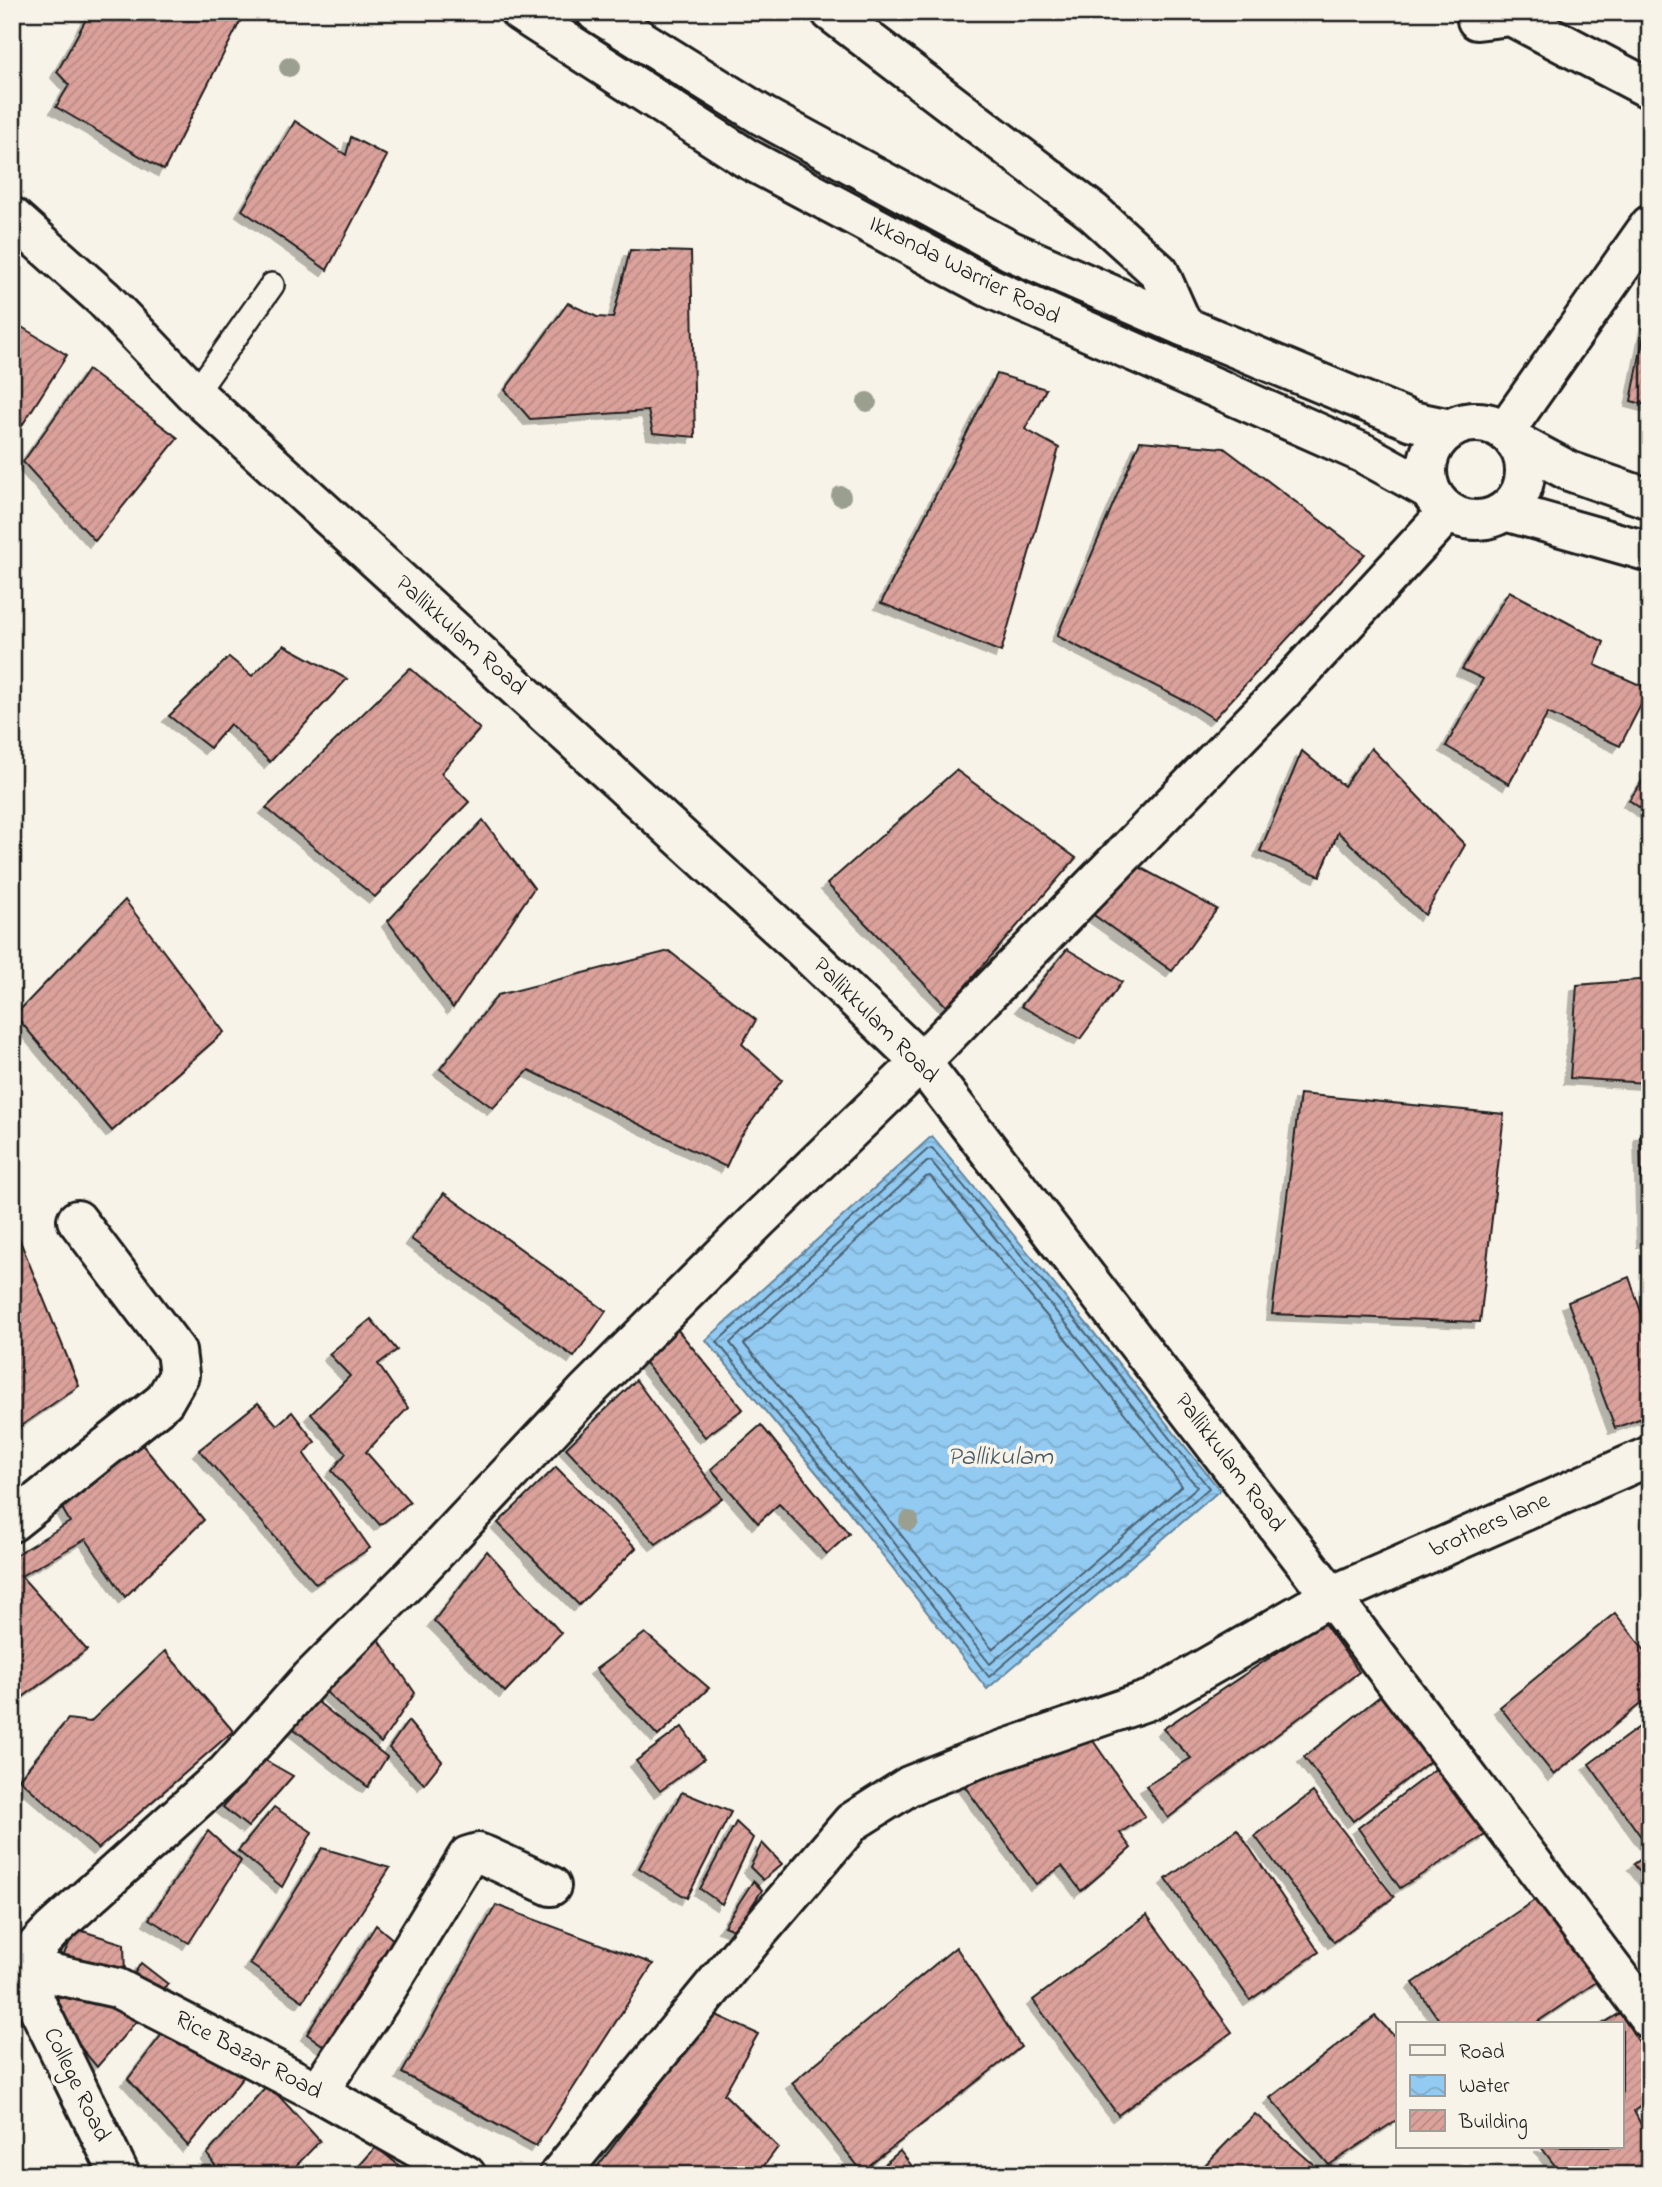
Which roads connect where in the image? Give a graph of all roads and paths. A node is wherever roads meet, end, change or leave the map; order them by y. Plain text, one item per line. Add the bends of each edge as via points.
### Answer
1 (520, 12) edge
2 (596, 12) edge
3 (831, 12) edge
4 (1477, 20) dead end
5 (1650, 89) edge
6 (12, 217) edge
7 (1650, 225) edge
8 (272, 285) dead end
9 (1183, 326) junction
10 (195, 394) junction
11 (1451, 429) junction
12 (1510, 437) junction
13 (1650, 499) edge
14 (1439, 501) junction
15 (1505, 511) junction
16 (1650, 552) edge
17 (921, 1062) junction
18 (77, 1220) dead end
19 (1650, 1456) edge
20 (12, 1522) edge
21 (1331, 1596) junction
22 (551, 1886) dead end
23 (15, 1963) edge
24 (1650, 2019) edge
25 (318, 2092) junction
26 (120, 2175) edge
27 (466, 2175) edge
28 (559, 2175) edge

1 - 14 street, Ikkanda Warrier Road via 747,158 990,288 1363,453
2 - 9 street, Ikkanda Warrier Road via 763,116 1011,251
3 - 9 street via 1093,212 1159,272
4 - 5 street via 1511,16
6 - 10 street, Pallikkulam Road via 104,299
7 - 12 street
8 - 10 lane
9 - 11 street, Ikkanda Warrier Road via 1412,421
10 - 17 street, Pallikkulam Road
11 - 12 street via 1478,422
11 - 14 street via 1432,449 1428,462
12 - 13 street via 1569,471
12 - 15 street via 1525,471 1523,486
14 - 15 street via 1462,519 1492,518
14 - 17 street via 1284,690
15 - 16 street
17 - 21 street, Pallikkulam Road
17 - 23 street via 586,1392 227,1772
18 - 20 street via 176,1351 179,1376 164,1401
19 - 21 street, brothers lane
21 - 24 street, Pallikkulam Road
21 - 28 street, brothers lane via 1152,1699 909,1786 852,1822
22 - 25 street via 478,1853 468,1856
23 - 25 street, Rice Bazar Road via 117,1988
23 - 26 street, College Road
25 - 27 street, Rice Bazar Road

